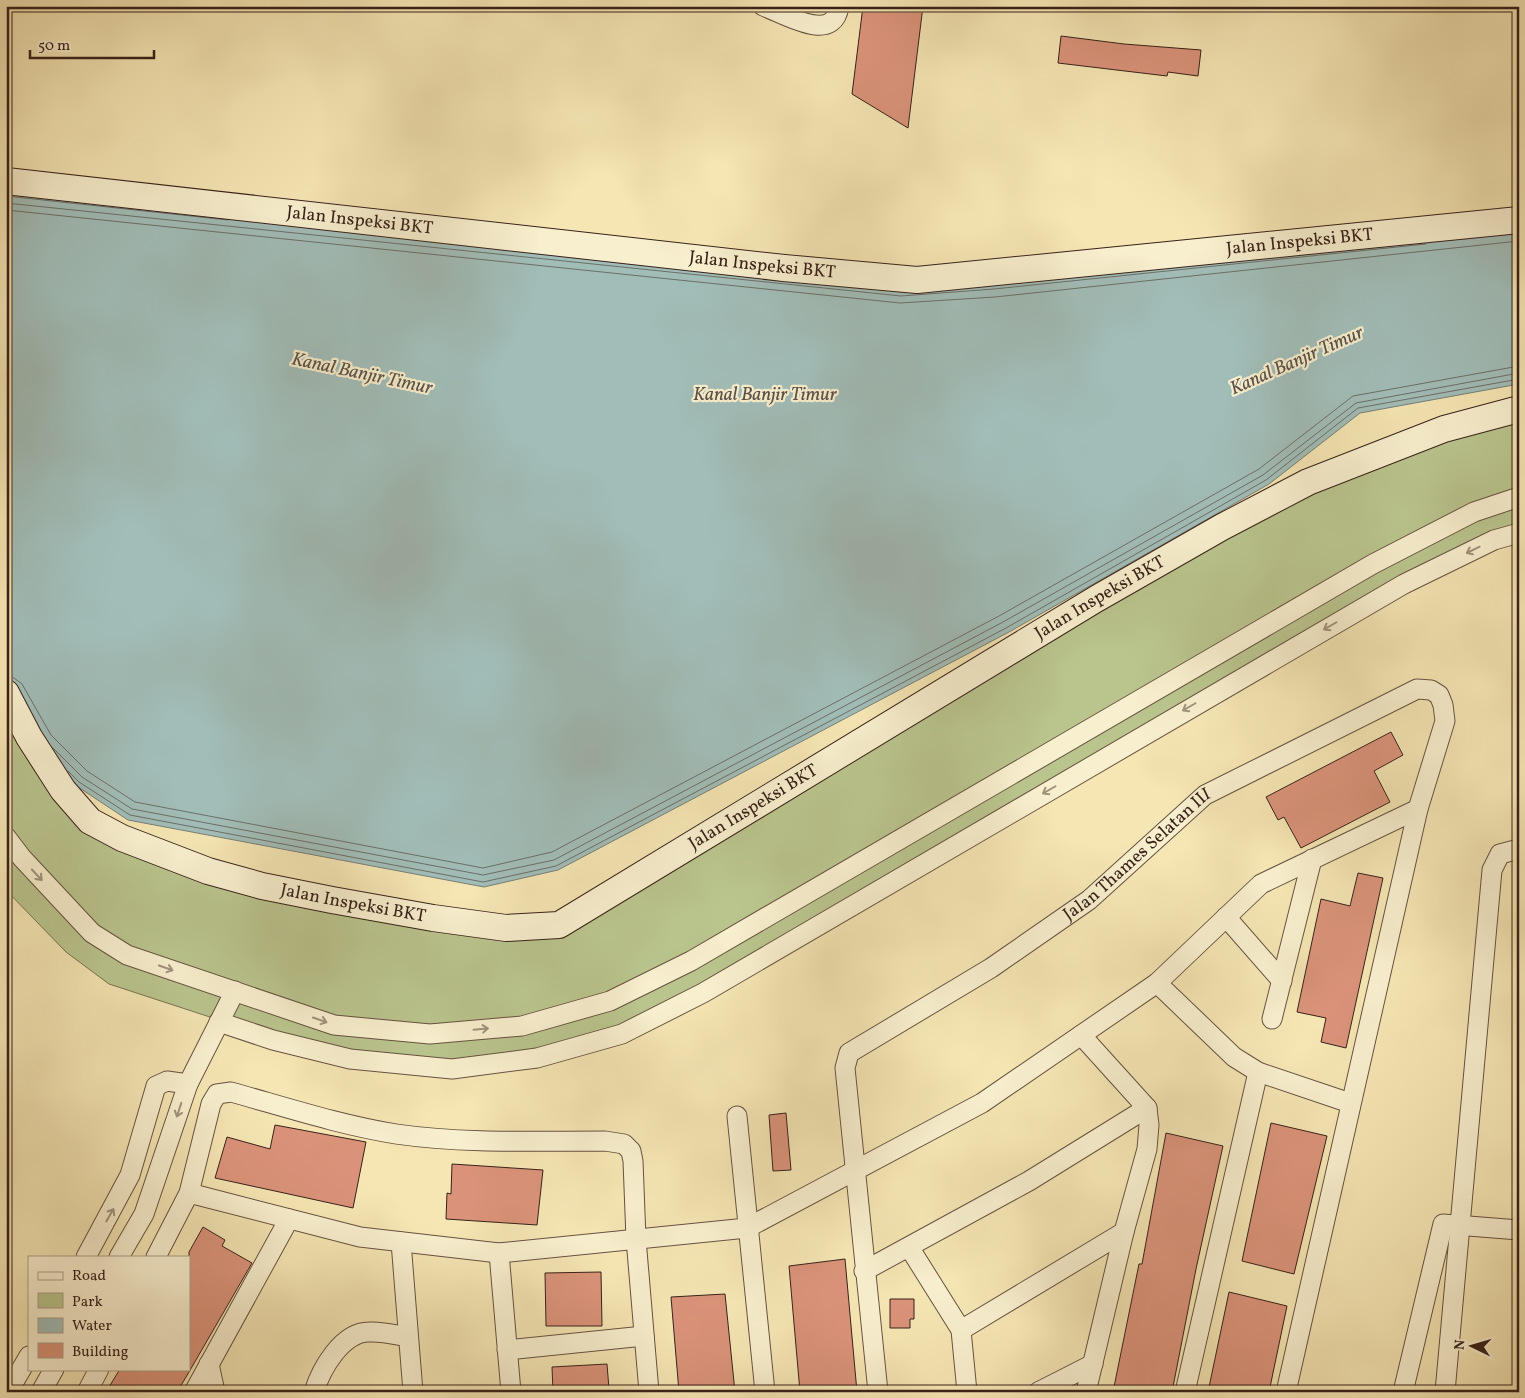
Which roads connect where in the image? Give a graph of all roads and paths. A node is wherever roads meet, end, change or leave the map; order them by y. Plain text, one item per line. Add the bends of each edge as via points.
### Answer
1 (764, 6) edge
2 (839, 6) edge
3 (6, 181) edge
4 (1516, 216) edge
5 (1519, 409) edge
6 (1519, 497) edge
7 (1519, 533) edge
8 (6, 693) edge
9 (1418, 809) junction
10 (6, 837) edge
11 (1519, 849) edge
12 (1312, 859) junction
13 (1226, 917) junction
14 (1282, 981) junction
15 (1157, 983) junction
16 (235, 991) junction
17 (1272, 1019) dead end
18 (219, 1022) junction
19 (1081, 1035) junction
20 (1258, 1072) junction
21 (188, 1084) junction
22 (1350, 1103) junction
23 (1147, 1108) junction
24 (737, 1116) dead end
25 (854, 1171) junction
26 (189, 1193) junction
27 (289, 1219) junction
28 (1460, 1226) junction
29 (747, 1228) junction
30 (1519, 1230) edge
31 (1124, 1232) junction
32 (636, 1239) junction
33 (401, 1242) junction
34 (909, 1247) junction
35 (499, 1253) junction
36 (87, 1256) edge
37 (120, 1256) edge
38 (157, 1256) edge
39 (864, 1271) junction
40 (961, 1330) junction
41 (408, 1336) junction
42 (644, 1336) junction
43 (507, 1350) junction
44 (28, 1358) edge
45 (209, 1364) junction
46 (1093, 1364) junction
47 (53, 1370) edge
48 (98, 1370) edge
49 (8, 1392) edge
50 (41, 1392) edge
51 (87, 1392) edge
52 (194, 1392) edge
53 (215, 1392) edge
54 (314, 1392) edge
55 (413, 1392) edge
56 (511, 1392) edge
57 (649, 1392) edge
58 (766, 1392) edge
59 (878, 1392) edge
60 (968, 1392) edge
61 (1038, 1392) edge
62 (1086, 1392) edge
63 (1185, 1392) edge
64 (1286, 1392) edge
65 (1403, 1392) edge
66 (1445, 1392) edge

1 - 2 street via 823,27 836,17
3 - 4 street, Jalan Inspeksi BKT via 917,280
5 - 8 street, Jalan Inspeksi BKT via 1444,429 1317,479 1222,527 1096,599 559,925 506,928 332,900 208,871 122,838 90,821 63,790
16 -> 6 street via 334,1024 430,1034 522,1026 610,1001 691,962 1373,564 1474,512
7 -> 18 street via 1494,540 1404,584 711,988 622,1034 537,1058 452,1069 350,1059 273,1040
9 - 12 street
9 - 22 street
9 - 25 street, Jalan Thames Selatan III via 1445,721 1439,695 1417,688 1205,795 1089,900 991,968 849,1053 845,1068
10 -> 16 street via 92,933 127,955
11 - 28 street via 1500,854 1492,870
12 - 13 street via 1261,884
12 - 14 street
13 - 14 street
13 - 15 street
14 - 17 street
15 - 19 street
15 - 20 street via 1234,1057
16 - 18 street
18 - 21 street
19 - 23 street
19 - 25 street via 982,1103
20 - 22 street
20 - 63 street
36 -> 21 street via 130,1175 156,1086 167,1081
21 -> 37 street via 144,1214
22 - 64 street
23 - 31 street via 1147,1149
23 - 34 street via 1029,1181
24 - 29 street
25 - 29 street
25 - 39 street
26 - 27 street
26 - 32 street via 211,1104 218,1094 231,1092 396,1134 465,1141 604,1141 624,1144 631,1150 633,1160
26 - 38 street
27 - 33 street via 360,1237
27 - 45 street
28 - 30 street
28 - 65 street via 1443,1224
28 - 66 street
29 - 32 street
29 - 58 street
31 - 40 street
31 - 46 street
32 - 35 street
32 - 42 street
33 - 35 street
33 - 41 street
34 - 39 street
34 - 40 street
35 - 43 street
39 - 59 street
40 - 60 street
41 - 54 street via 369,1332 353,1336 330,1358
41 - 55 street
42 - 43 street
42 - 57 street
43 - 56 street
44 - 49 street
45 - 52 street
45 - 53 street
46 - 61 street
46 - 62 street
47 - 50 street
48 - 51 street

